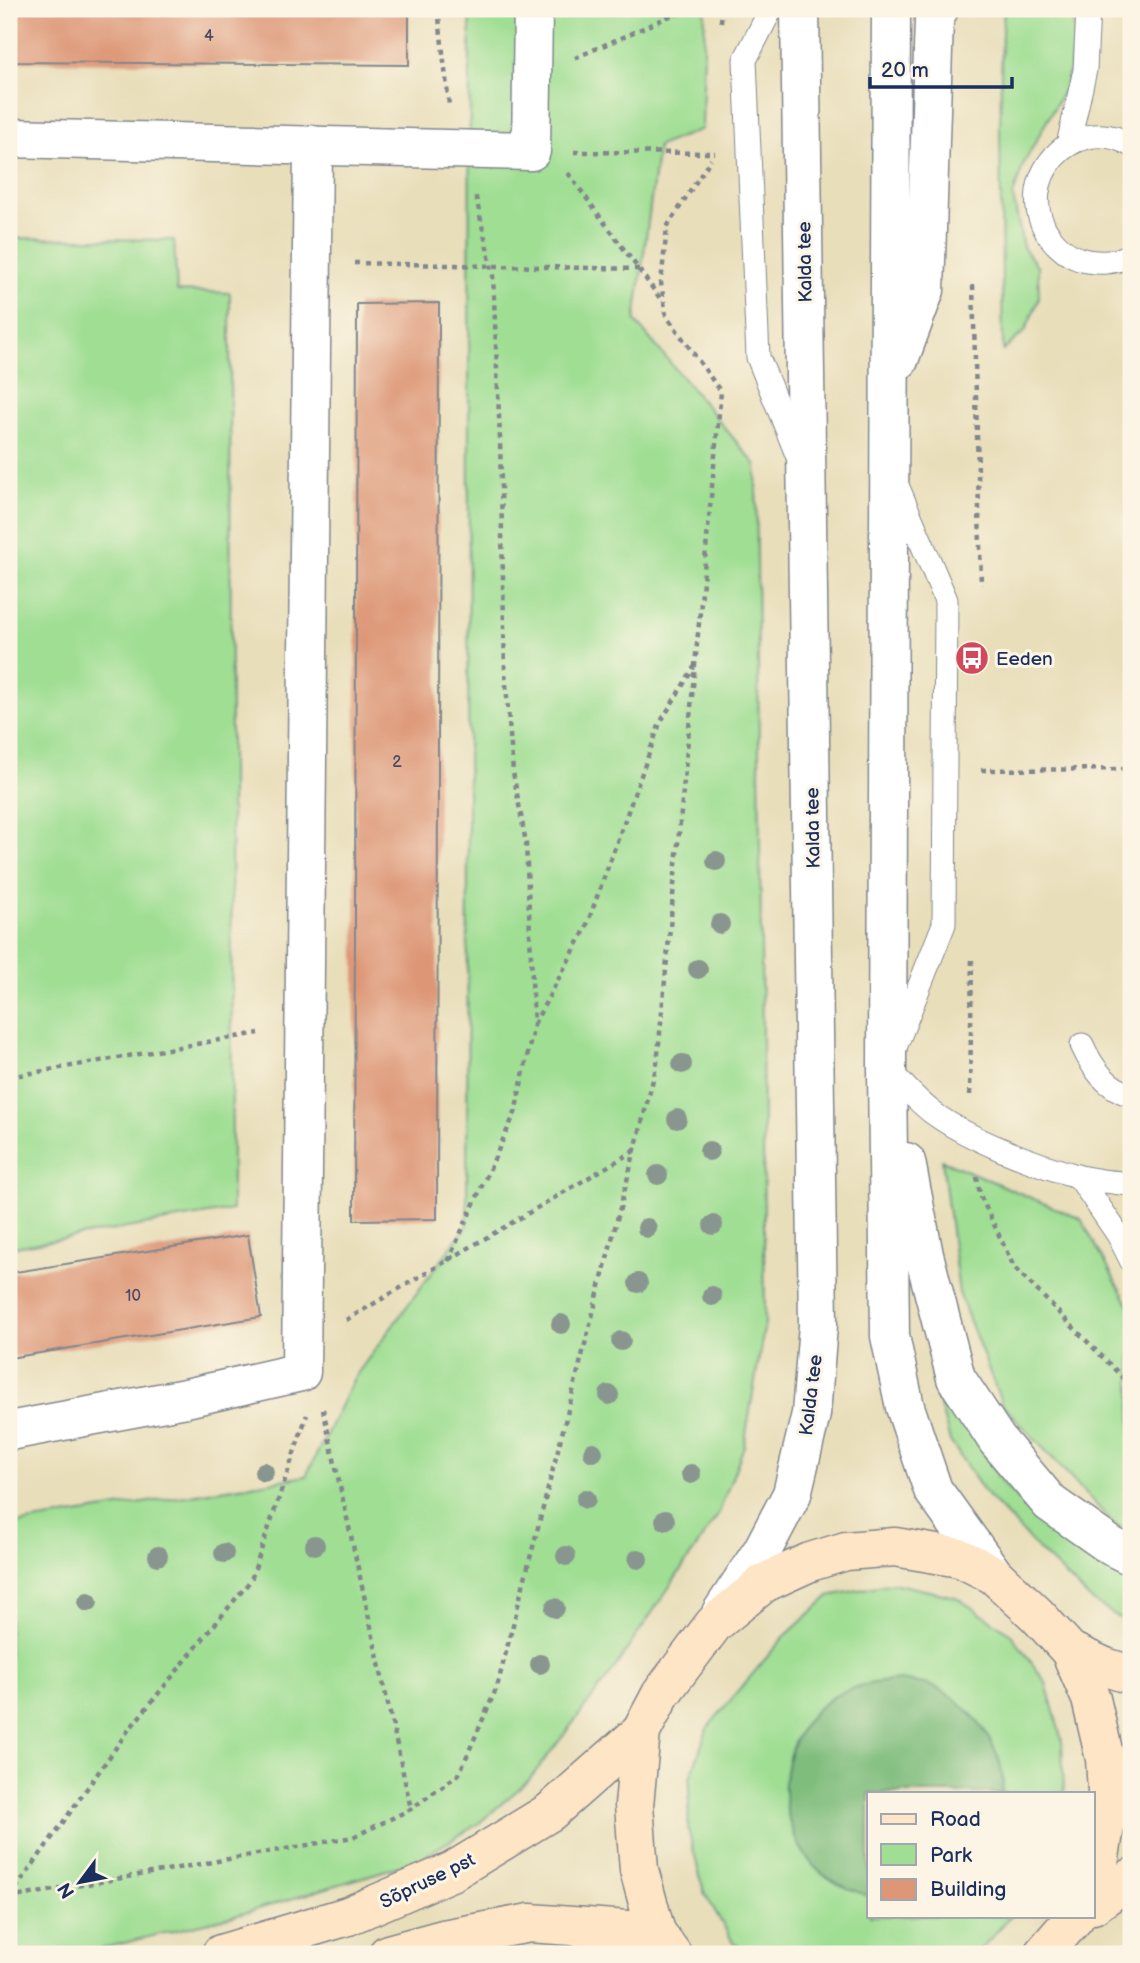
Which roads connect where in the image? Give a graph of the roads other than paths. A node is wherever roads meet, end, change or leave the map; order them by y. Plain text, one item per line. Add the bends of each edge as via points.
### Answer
1 (533, 9) edge
2 (771, 9) edge
3 (800, 9) edge
4 (891, 9) edge
5 (939, 9) edge
6 (1088, 9) edge
7 (9, 138) edge
8 (313, 145) junction
9 (1068, 145) junction
10 (1131, 145) edge
11 (1131, 254) edge
12 (890, 384) junction
13 (890, 467) junction
14 (807, 480) junction
15 (1082, 1045) dead end
16 (887, 1068) junction
17 (1131, 1095) edge
18 (1080, 1177) junction
19 (1131, 1184) edge
20 (1131, 1260) edge
21 (9, 1431) edge
22 (1131, 1556) edge
23 (994, 1575) junction
24 (714, 1623) junction
25 (1070, 1651) junction
26 (1131, 1675) edge
27 (641, 1732) junction
28 (1094, 1875) edge
29 (1131, 1878) edge
30 (1094, 1904) edge
31 (1074, 1918) edge
32 (664, 1943) edge
33 (221, 1954) edge
34 (388, 1954) edge
35 (1044, 1954) edge

1 - 8 street via 532,77 542,151
2 - 14 lane via 745,60 758,357
3 - 14 street, Kalda tee
4 - 12 street
5 - 12 street via 934,20 925,290
6 - 9 lane via 1085,70
7 - 8 street
8 - 21 street via 305,1025 309,1378
9 - 10 lane via 1086,137 1105,136
9 - 11 lane via 1052,157 1042,173 1037,192 1044,229 1071,256 1089,262 1108,262
12 - 13 street
13 - 16 street
13 - 16 lane via 946,600 946,613 944,924
14 - 24 street, Kalda tee via 818,1325 812,1402 792,1494 762,1551
15 - 17 lane via 1093,1068 1119,1092
16 - 18 lane via 925,1107 969,1133
16 - 22 street via 924,1255 956,1378 997,1440 1050,1503
16 - 23 street via 890,1336 905,1407 933,1490
18 - 19 lane
18 - 20 lane
23 - 24 main road via 960,1558 895,1547 846,1551 764,1583
23 - 25 main road
24 - 27 main road via 661,1694
25 - 26 main road
25 - 28 main road via 1091,1699 1105,1759 1108,1808
27 - 32 main road via 634,1805 639,1870
27 - 33 main road, Sõpruse pst via 550,1812 453,1871 348,1916
29 - 30 main road
31 - 35 main road
32 - 34 main road via 530,1923

